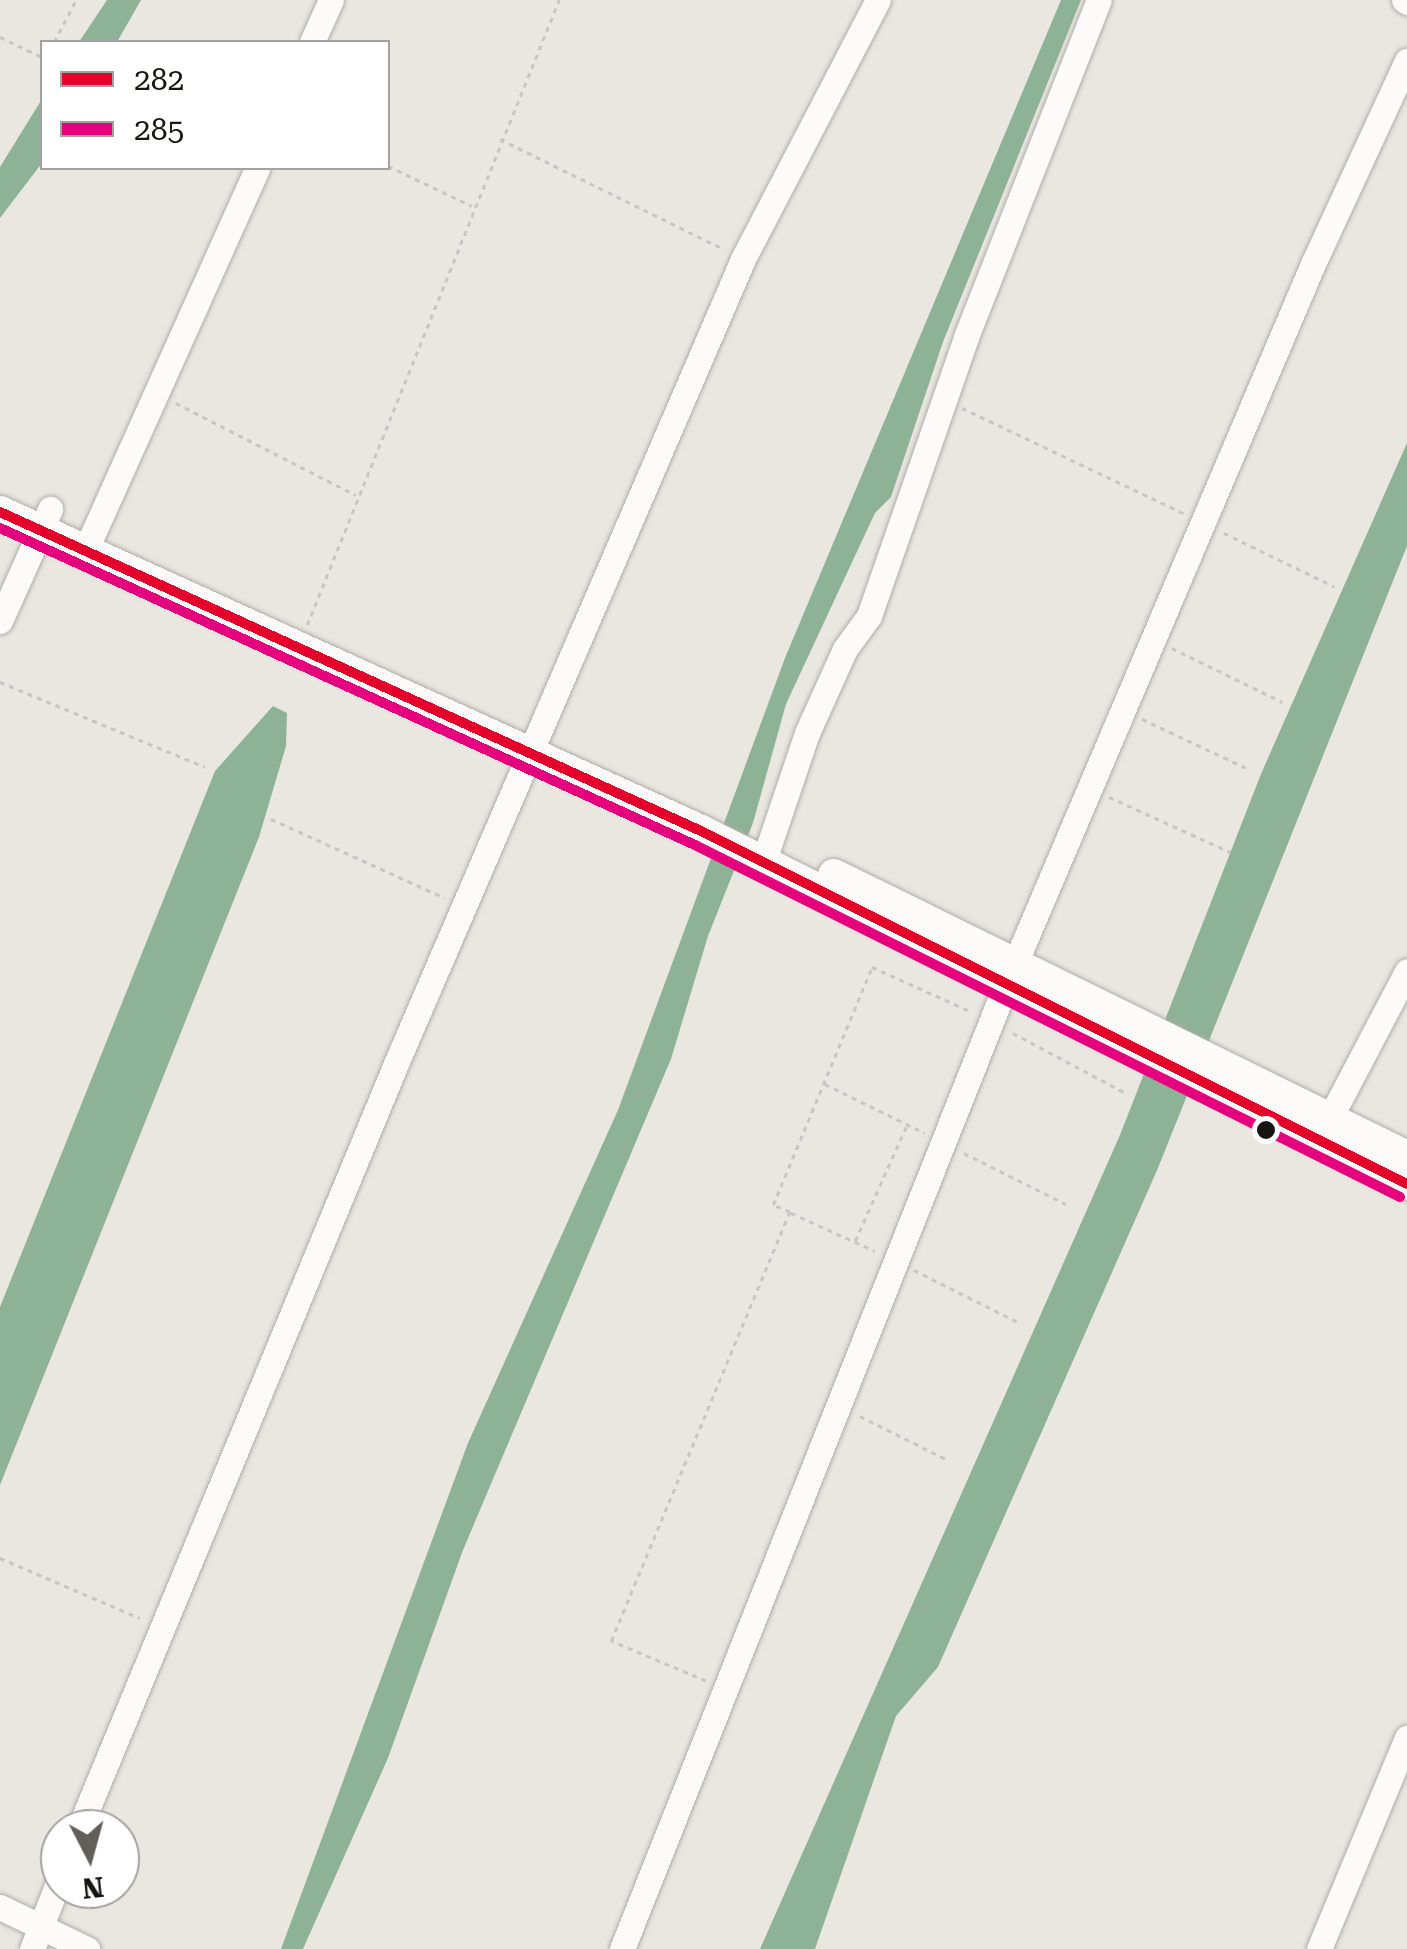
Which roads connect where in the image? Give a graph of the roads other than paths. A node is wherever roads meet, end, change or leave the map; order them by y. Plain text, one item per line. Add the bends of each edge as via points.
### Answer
1 (331, 0) edge
2 (878, 0) edge
3 (1100, 0) edge
4 (313, 40) edge
5 (1407, 61) edge
6 (256, 170) edge
7 (0, 488) edge
8 (0, 512) edge
9 (45, 519) junction
10 (91, 539) junction
11 (0, 621) edge
12 (534, 746) junction
13 (761, 850) junction
14 (1407, 971) edge
15 (1010, 975) junction
16 (1325, 1129) junction
17 (1407, 1158) edge
18 (1407, 1184) edge
19 (1407, 1738) edge
20 (87, 1809) edge
21 (0, 1907) edge
22 (48, 1909) edge
23 (36, 1938) edge
24 (87, 1949) edge
25 (622, 1949) edge
26 (1319, 1949) edge

1 - 4 street
2 - 12 street via 743,259
3 - 13 street via 944,400 869,616 845,649
5 - 15 street
6 - 10 street
7 - 9 main road
8 - 9 main road
9 - 10 main road
9 - 11 street
10 - 12 main road
10 - 12 main road via 306,628
12 - 13 main road
12 - 20 street
13 - 15 main road
14 - 16 street
15 - 16 main road
15 - 25 street
16 - 17 main road
16 - 18 main road
19 - 26 street
21 - 23 street
22 - 23 street
23 - 24 street

